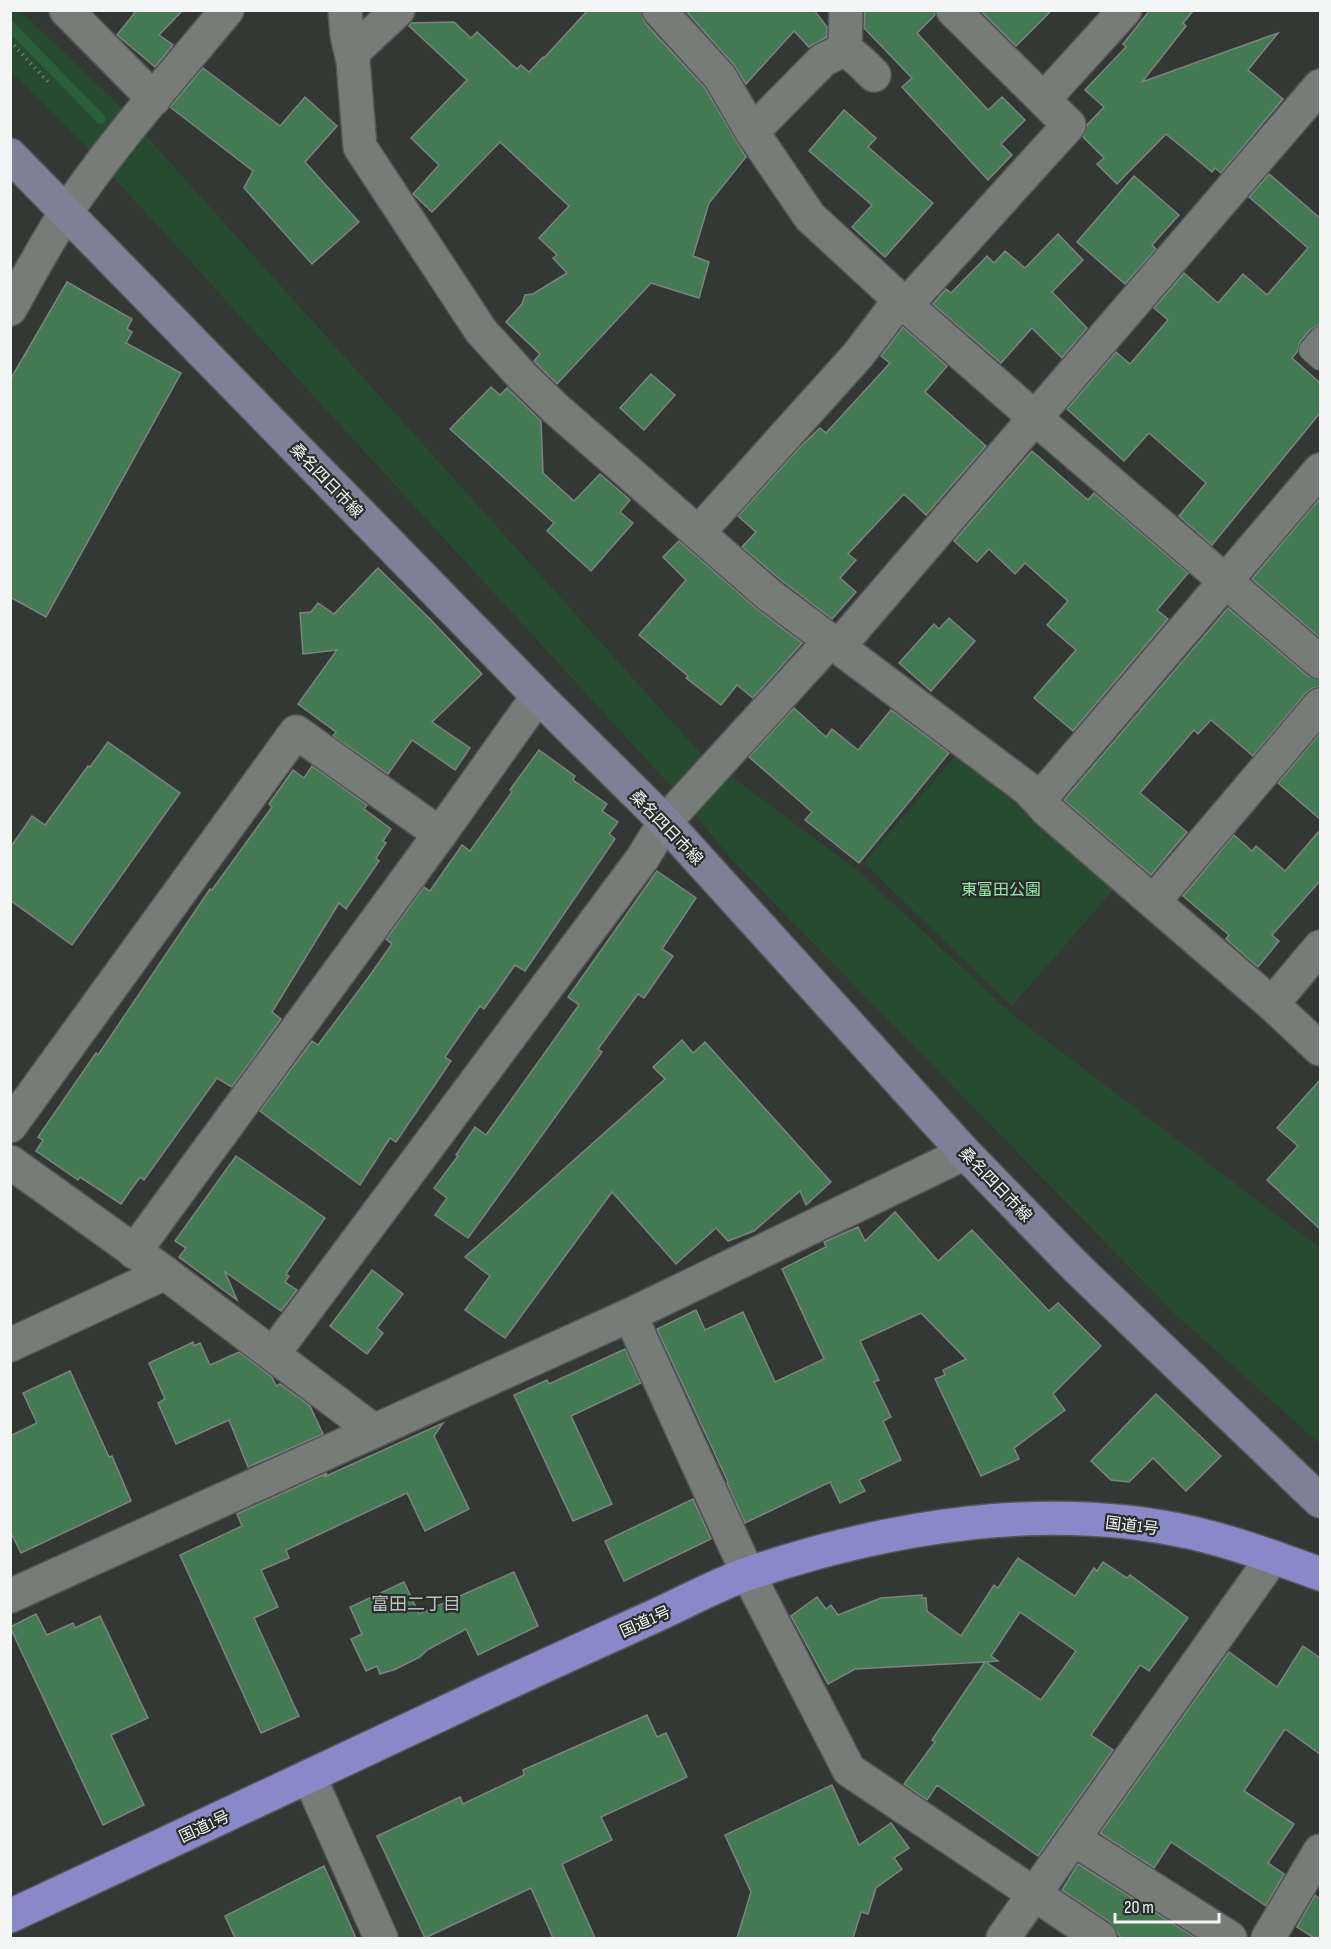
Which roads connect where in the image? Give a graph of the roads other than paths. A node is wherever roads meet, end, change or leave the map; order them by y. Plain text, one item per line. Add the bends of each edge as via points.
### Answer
1 (66, 10) edge
2 (227, 10) edge
3 (345, 10) edge
4 (398, 10) edge
5 (659, 10) edge
6 (846, 10) edge
7 (954, 10) edge
8 (1125, 10) edge
9 (845, 49) junction
10 (352, 53) junction
11 (874, 75) dead end
12 (1320, 86) edge
13 (1044, 99) junction
14 (148, 106) junction
15 (752, 132) junction
16 (10, 155) edge
17 (66, 212) junction
18 (903, 302) junction
19 (10, 309) edge
20 (1320, 337) edge
21 (1320, 360) edge
22 (1035, 418) junction
23 (1320, 471) edge
24 (698, 533) junction
25 (1226, 582) junction
26 (835, 643) junction
27 (1320, 662) edge
28 (538, 696) junction
29 (1320, 705) edge
30 (1039, 800) junction
31 (664, 822) junction
32 (440, 834) junction
33 (1154, 901) junction
34 (1320, 947) edge
35 (1272, 1004) junction
36 (1320, 1049) edge
37 (10, 1126) edge
38 (965, 1153) junction
39 (10, 1162) edge
40 (134, 1252) junction
41 (165, 1273) junction
42 (630, 1315) junction
43 (10, 1345) edge
44 (273, 1354) junction
45 (374, 1431) junction
46 (1320, 1501) edge
47 (1273, 1557) junction
48 (748, 1574) junction
49 (1320, 1574) edge
50 (10, 1596) edge
51 (309, 1776) junction
52 (1074, 1839) junction
53 (1320, 1851) edge
54 (1035, 1894) junction
55 (10, 1916) edge
56 (381, 1938) edge
57 (1003, 1938) edge
58 (1101, 1938) edge
59 (1230, 1938) edge
60 (1268, 1938) edge

1 - 14 street
2 - 14 street
3 - 10 street
4 - 10 street
5 - 15 street via 720,77
6 - 9 street
7 - 13 street
8 - 13 street
9 - 11 street
9 - 15 street via 824,60
10 - 24 street via 360,147 481,331 555,408
12 - 22 street
13 - 18 street via 1069,125
14 - 17 street
15 - 18 street via 810,217
16 - 17 main road, 桑名四日市線
17 - 19 street
17 - 28 main road, 桑名四日市線
18 - 22 street
18 - 24 street
20 - 21 lane via 1309,350
22 - 25 street
22 - 26 street
23 - 25 street
24 - 26 street via 769,595
25 - 27 street
25 - 30 street
26 - 30 street
26 - 31 street
28 - 31 main road, 桑名四日市線
28 - 32 street
29 - 33 street
30 - 33 street
31 - 38 main road, 桑名四日市線
31 - 44 street via 642,859
32 - 37 street via 296,732
32 - 40 street
33 - 35 street
34 - 35 street
35 - 36 street
38 - 42 street
38 - 46 main road, 桑名四日市線 via 1076,1267
39 - 40 street
40 - 41 street
41 - 43 street
41 - 44 street
42 - 45 street
42 - 48 street
44 - 45 street
45 - 50 street
47 - 48 highway, 国道1号 via 1193,1533 1124,1522 992,1521 919,1529 845,1545
47 - 49 highway, 国道1号
47 - 52 street
48 - 51 highway, 国道1号
48 - 54 street via 849,1770
51 - 55 highway, 国道1号
51 - 56 street
52 - 54 street
52 - 59 street
53 - 60 street
54 - 57 street
54 - 58 street

